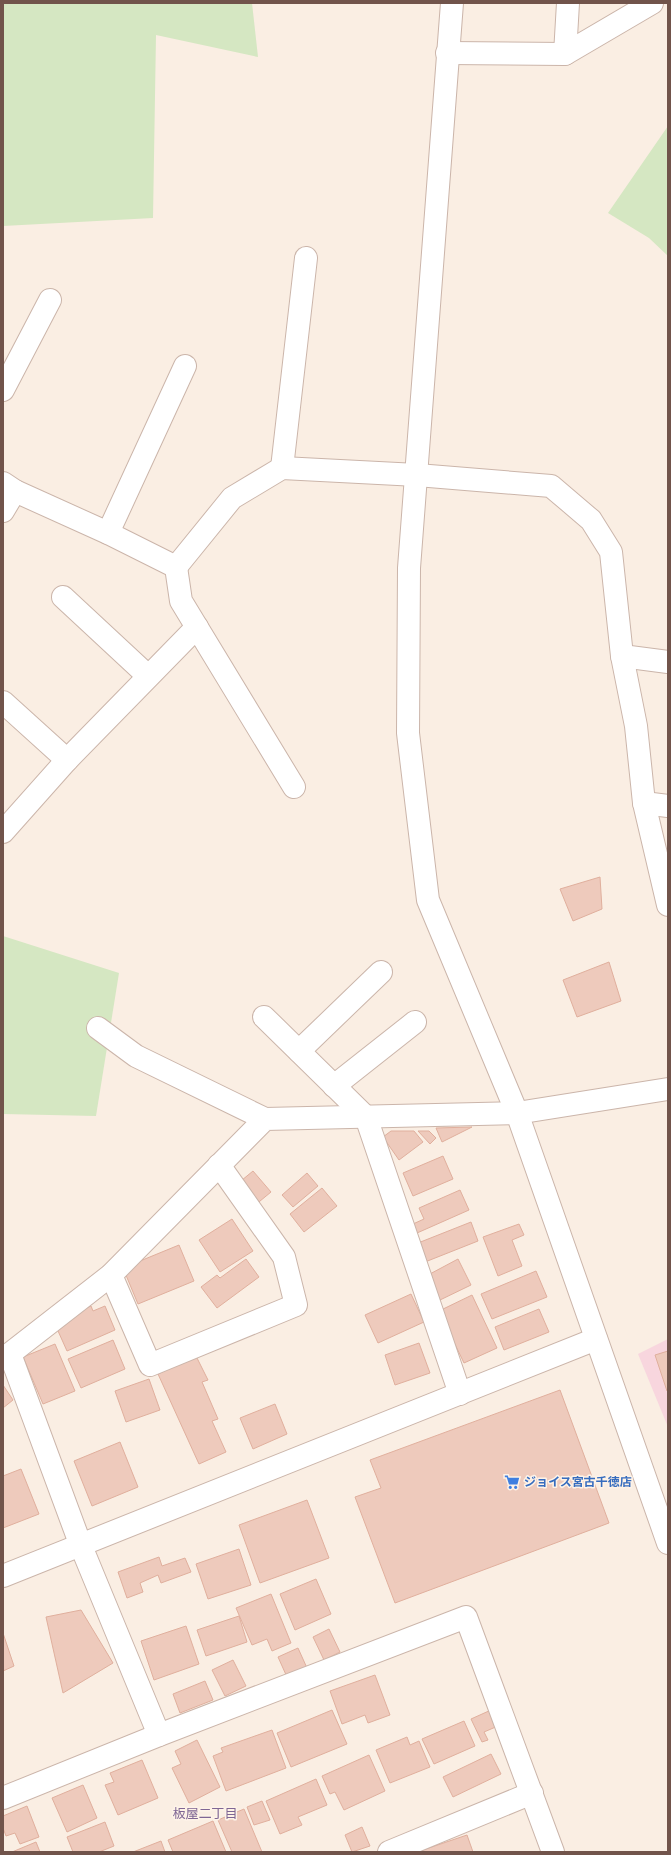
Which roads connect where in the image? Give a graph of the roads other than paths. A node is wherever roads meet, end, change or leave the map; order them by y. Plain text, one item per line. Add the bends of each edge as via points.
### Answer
1 (452, 3) edge
2 (568, 3) edge
3 (652, 3) edge
4 (448, 53) junction
5 (565, 54) junction
6 (306, 258) dead end
7 (50, 300) dead end
8 (185, 366) dead end
9 (3, 390) edge
10 (282, 468) junction
11 (417, 475) junction
12 (9, 487) edge
13 (3, 511) edge
14 (108, 533) junction
15 (176, 567) junction
16 (63, 597) dead end
17 (197, 627) junction
18 (622, 656) junction
19 (668, 662) edge
20 (148, 676) junction
21 (3, 702) edge
22 (67, 760) junction
23 (294, 787) dead end
24 (644, 803) junction
25 (668, 806) edge
26 (3, 832) edge
27 (668, 905) edge
28 (381, 972) dead end
29 (264, 1017) dead end
30 (415, 1022) dead end
31 (98, 1028) dead end
32 (299, 1051) junction
33 (334, 1086) junction
34 (668, 1089) edge
35 (517, 1113) junction
36 (366, 1117) junction
37 (265, 1119) junction
38 (219, 1165) junction
39 (111, 1275) junction
40 (596, 1339) junction
41 (7, 1357) edge
42 (460, 1394) junction
43 (668, 1543) edge
44 (81, 1546) junction
45 (3, 1576) edge
46 (159, 1735) junction
47 (532, 1793) junction
48 (3, 1798) edge
49 (398, 1850) edge
50 (553, 1852) edge

1 - 4 street
2 - 5 street
3 - 5 street
4 - 5 street
4 - 11 street
6 - 10 street
7 - 9 street
8 - 14 street
10 - 11 street
10 - 15 street via 232,498
11 - 18 street via 551,486 591,520 611,552
11 - 35 street via 410,568 408,733 428,900
12 - 13 street
12 - 14 street
14 - 15 street
15 - 17 street via 181,601
16 - 20 street
17 - 20 street
17 - 23 street
18 - 19 street
18 - 24 street via 636,726
20 - 22 street
21 - 22 street
22 - 26 street
24 - 25 street
24 - 27 street
28 - 32 street
29 - 32 street
30 - 33 street
31 - 37 street via 136,1056
32 - 33 street
33 - 36 street
34 - 35 street
35 - 36 street
35 - 40 street
36 - 37 street
36 - 42 street
37 - 38 street
38 - 39 street
38 - 39 street via 284,1257 296,1305 150,1365
39 - 41 street
40 - 42 street
40 - 43 street
41 - 44 street
42 - 44 street
44 - 45 street
44 - 46 street
46 - 47 street via 466,1617
46 - 48 street
47 - 49 street
47 - 50 street

